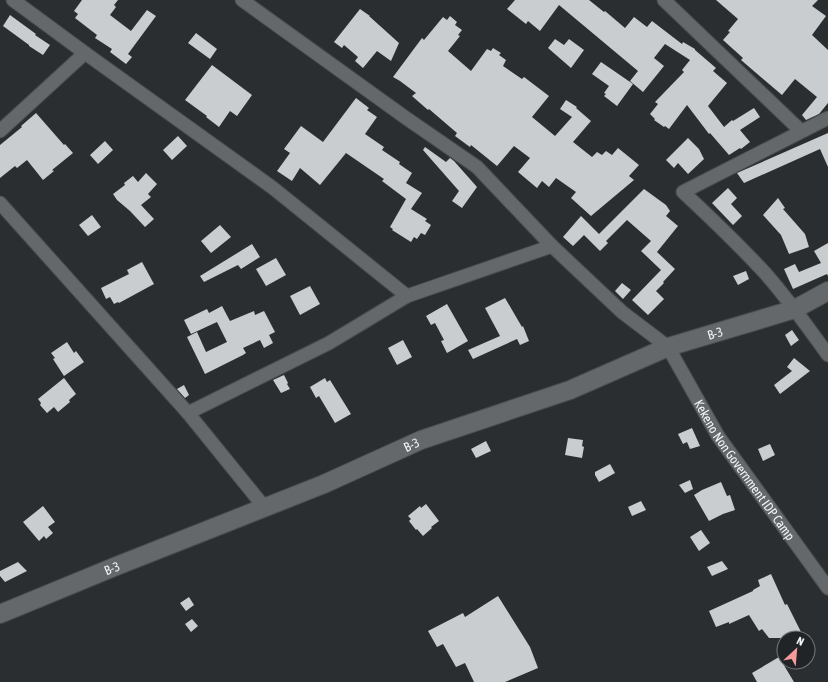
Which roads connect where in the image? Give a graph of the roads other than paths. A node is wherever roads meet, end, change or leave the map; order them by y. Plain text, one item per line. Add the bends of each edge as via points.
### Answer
1 (13, 0) edge
2 (242, 0) edge
3 (664, 0) edge
4 (85, 53) junction
5 (828, 118) edge
6 (0, 131) edge
7 (801, 131) junction
8 (0, 203) edge
9 (552, 246) junction
10 (828, 291) edge
11 (407, 296) junction
12 (795, 309) junction
13 (668, 347) junction
14 (828, 355) edge
15 (188, 413) junction
16 (265, 508) junction
17 (828, 588) edge
18 (1, 612) edge

1 - 4 street
2 - 9 street via 477,167
3 - 7 street
4 - 6 street
4 - 11 street via 273,188
5 - 7 street
7 - 12 street via 683,192 738,244
8 - 15 street
9 - 11 street
9 - 13 street via 622,312
10 - 12 main road, B-3
11 - 15 street via 329,343
12 - 13 main road, B-3
12 - 14 street
13 - 16 main road, B-3 via 570,390 421,440
13 - 17 street, Kekeno Non Government IDP Camp via 718,436
15 - 16 street
16 - 18 main road, B-3

